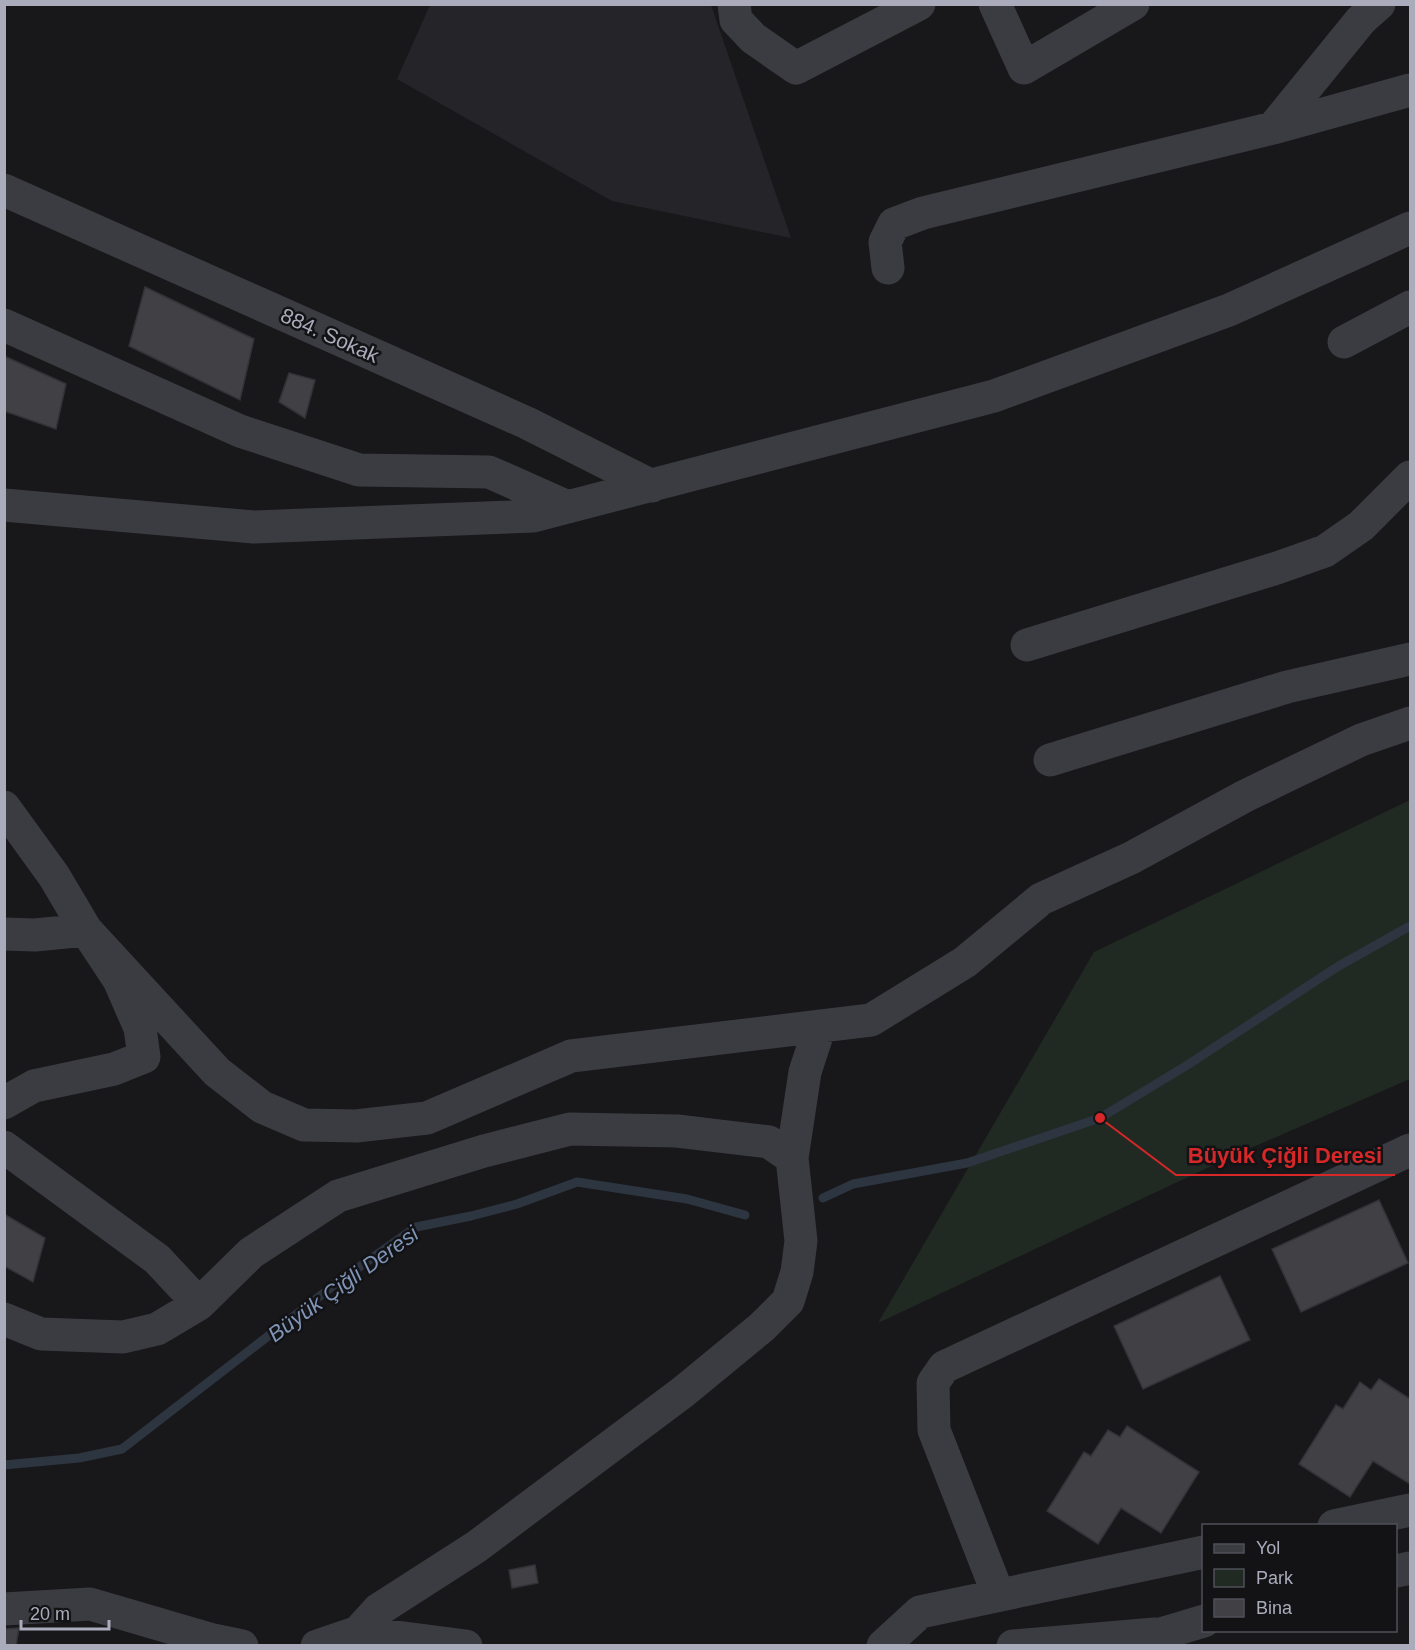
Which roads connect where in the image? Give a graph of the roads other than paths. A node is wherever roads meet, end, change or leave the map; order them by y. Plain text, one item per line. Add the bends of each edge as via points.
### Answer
1 (734, 4) edge
2 (919, 4) edge
3 (995, 4) edge
4 (1133, 4) edge
5 (1379, 4) edge
6 (1410, 90) edge
7 (1273, 128) junction
8 (4, 190) edge
9 (1410, 228) edge
10 (888, 268) dead end
11 (1410, 306) edge
12 (4, 325) edge
13 (1344, 342) dead end
14 (1410, 477) edge
15 (4, 483) edge
16 (652, 486) junction
17 (16, 506) edge
18 (568, 507) junction
19 (1027, 645) dead end
20 (1410, 659) edge
21 (1410, 723) edge
22 (1050, 760) dead end
23 (4, 807) edge
24 (86, 930) junction
25 (4, 934) edge
26 (820, 1026) junction
27 (4, 1103) edge
28 (4, 1148) edge
29 (1410, 1150) edge
30 (792, 1158) junction
31 (199, 1304) junction
32 (4, 1319) edge
33 (1410, 1510) edge
34 (1344, 1524) edge
35 (1202, 1552) edge
36 (998, 1594) junction
37 (4, 1609) edge
38 (1202, 1621) edge
39 (358, 1632) junction
40 (1140, 1640) edge
41 (242, 1646) edge
42 (317, 1646) edge
43 (466, 1646) edge
44 (883, 1646) edge
45 (1013, 1646) edge

1 - 2 street via 736,20 753,38 796,68
3 - 4 street via 1024,68
5 - 7 street via 1361,20
6 - 7 street
7 - 10 street via 923,213 894,224 885,242
8 - 16 street, 884. Sokak via 527,423
9 - 16 street via 1229,310 994,396
11 - 13 street
12 - 18 street via 240,431 348,467 489,472
14 - 19 street via 1361,526 1325,551
15 - 17 street
16 - 18 street
17 - 18 street via 254,527 532,516
20 - 22 street via 1287,687
21 - 26 street via 1361,740 1131,858 1041,899 965,962 871,1020
23 - 24 street via 54,876
24 - 25 street
24 - 26 street via 217,1072 262,1107 304,1125 356,1126 427,1118 571,1056
24 - 27 street via 119,980 140,1028 144,1057 114,1069 34,1086
26 - 30 street via 805,1072
28 - 31 street via 157,1259
29 - 36 street via 944,1367 933,1383 934,1430
30 - 31 street via 770,1142 677,1131 570,1129 338,1196 251,1253
30 - 39 street via 801,1241 788,1301 682,1392 476,1547 378,1610
31 - 32 street via 157,1329 123,1337 41,1334
33 - 34 street
35 - 36 street
36 - 44 street via 920,1612
37 - 41 street via 90,1604
38 - 40 street
39 - 42 street
39 - 43 street
40 - 45 street

